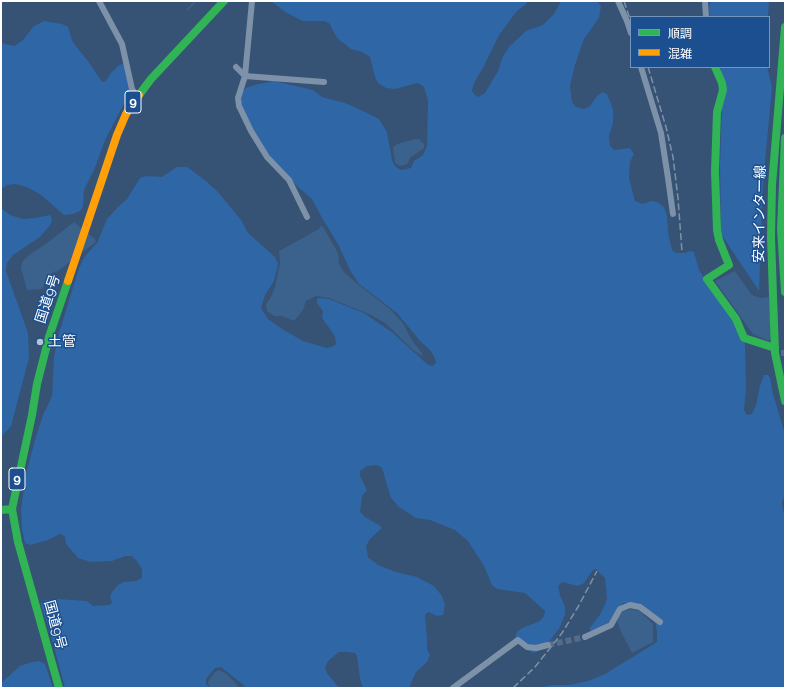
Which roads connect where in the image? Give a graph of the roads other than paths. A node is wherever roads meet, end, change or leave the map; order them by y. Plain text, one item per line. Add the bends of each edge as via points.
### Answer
1 (99, 1) edge
2 (224, 1) edge
3 (252, 1) edge
4 (618, 1) edge
5 (705, 1) edge
6 (706, 16) edge
7 (785, 27) edge
8 (630, 30) edge
9 (236, 67) dead end
10 (641, 68) edge
11 (715, 68) edge
12 (245, 76) junction
13 (324, 82) dead end
14 (137, 97) junction
15 (785, 138) edge
16 (672, 214) dead end
17 (307, 217) dead end
18 (785, 292) edge
19 (777, 351) junction
20 (785, 401) edge
21 (12, 509) junction
22 (1, 510) edge
23 (660, 622) dead end
24 (585, 637) tunnel mouth
25 (548, 645) tunnel mouth
26 (59, 688) edge
27 (453, 688) edge

1 - 14 street via 122,44 132,89
2 - 14 main road, 国道9号 / 9
3 - 12 street
4 - 8 street
5 - 6 street
7 - 19 main road, 安来インター線 via 772,185 771,237
9 - 12 street
10 - 16 street via 661,133
11 - 19 main road via 723,90 717,112 717,230 728,265 707,279 736,319 744,338
12 - 13 street
12 - 17 street via 238,98 241,110 267,157 289,180
14 - 21 main road, 国道9号 / 9 via 117,135 49,337
15 - 18 main road via 781,229
19 - 20 main road, 安来インター線
21 - 22 main road
21 - 26 main road, 国道9号 / 9 via 18,542
23 - 24 street via 640,607 630,605 620,609 611,625
25 - 27 street via 527,647 518,640

